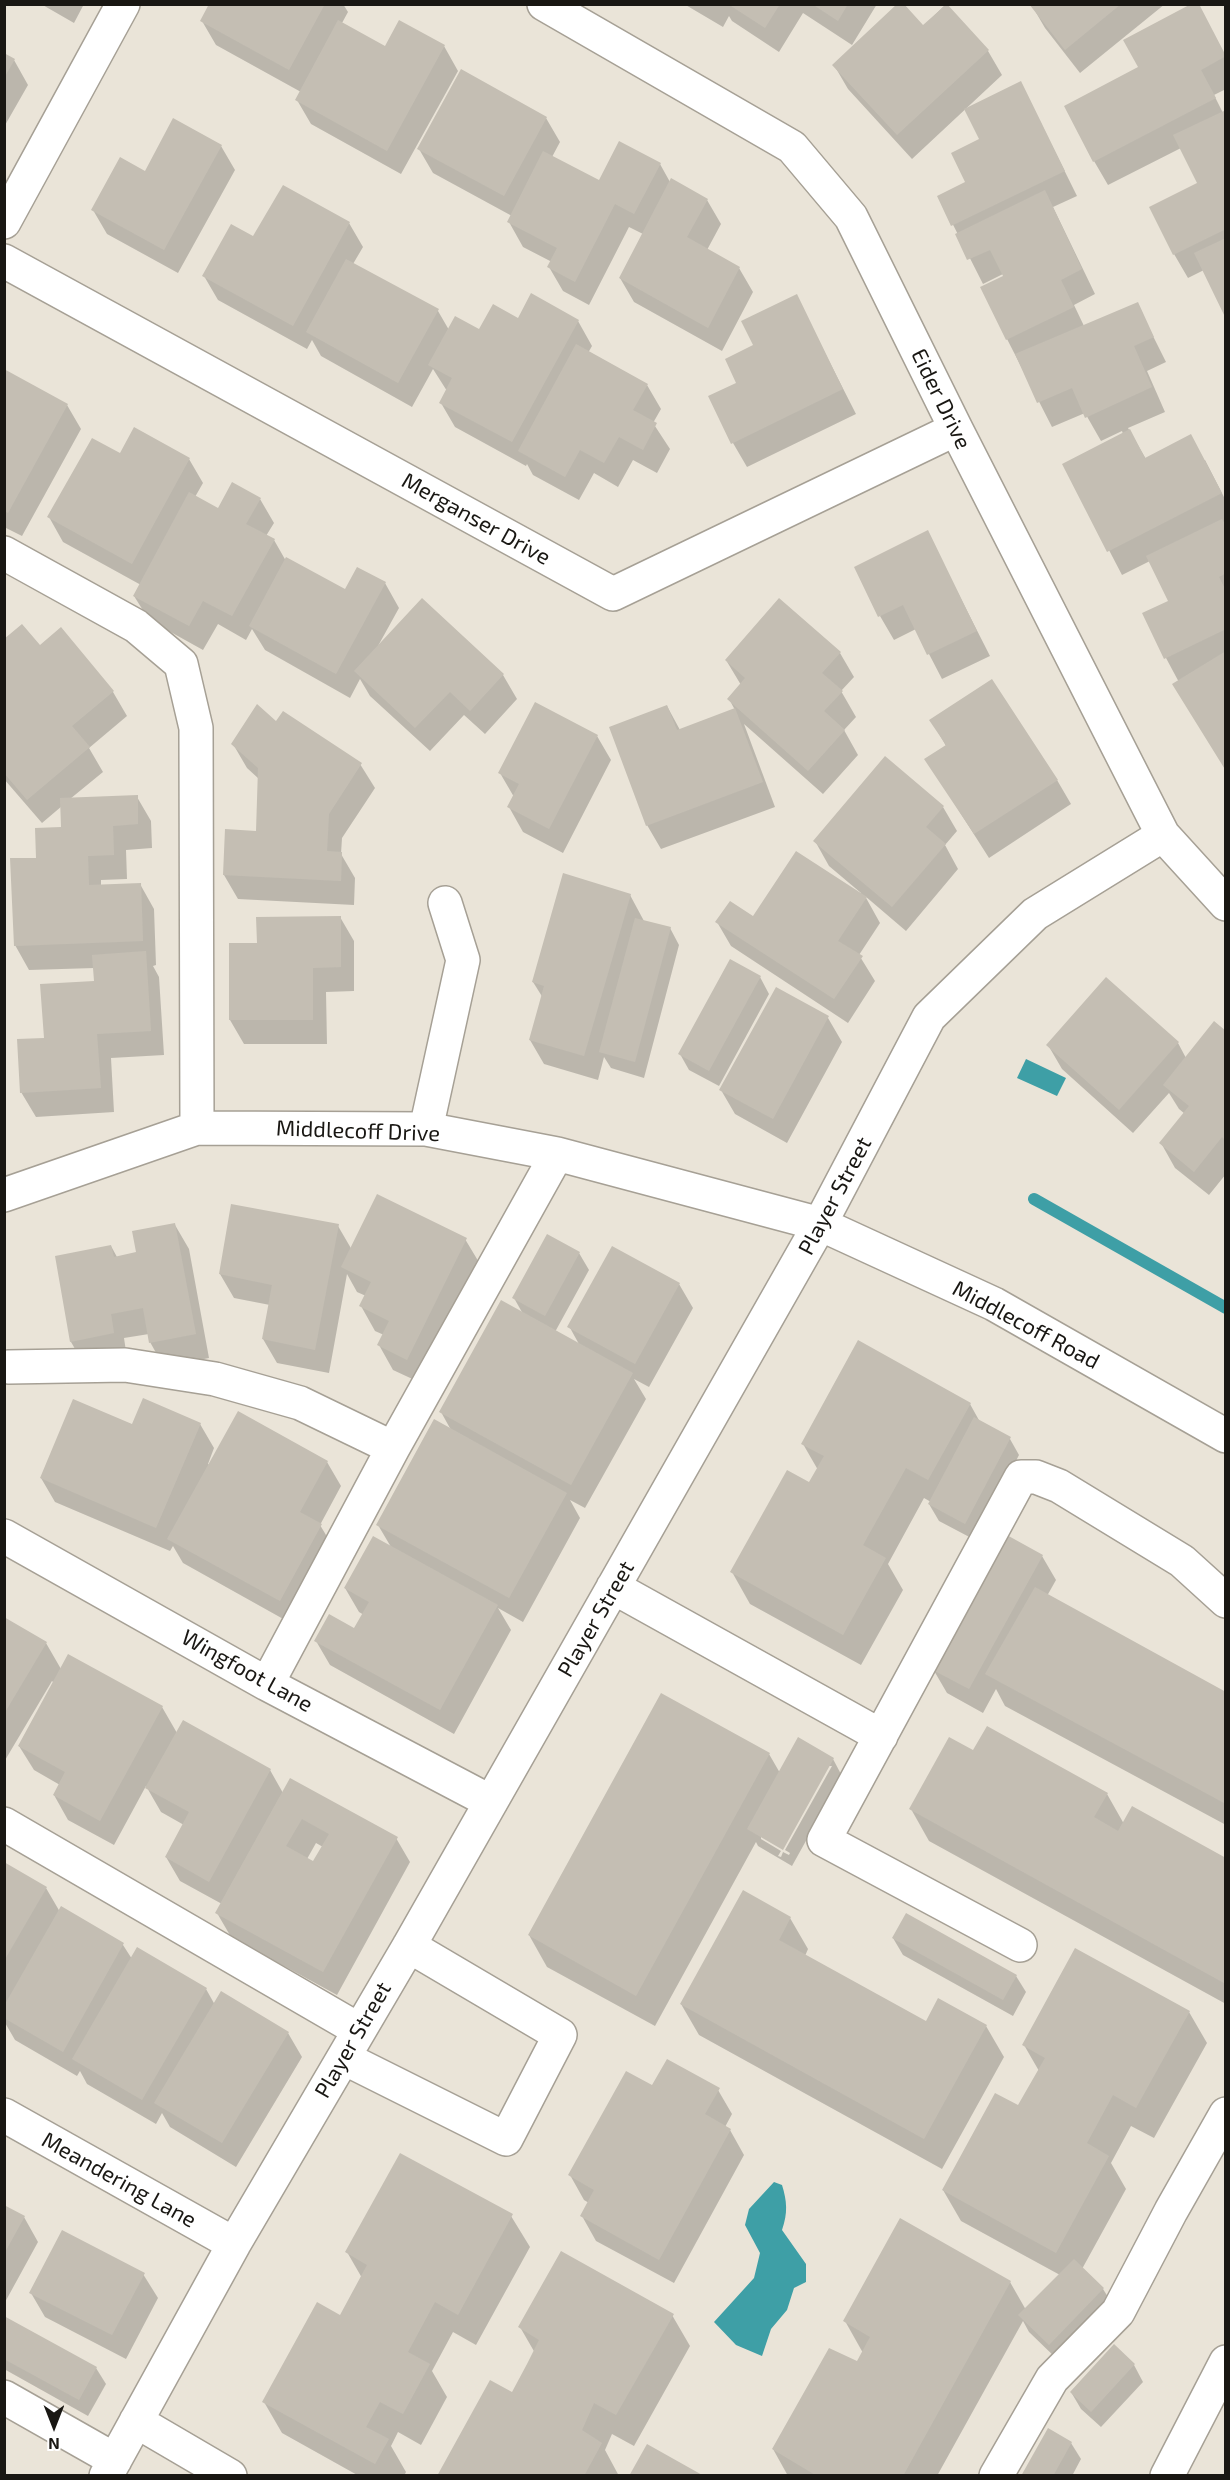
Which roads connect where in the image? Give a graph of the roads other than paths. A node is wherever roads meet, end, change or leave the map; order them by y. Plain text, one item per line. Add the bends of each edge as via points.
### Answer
1 (123, 4) edge
2 (544, 4) edge
3 (4, 222) edge
4 (4, 261) edge
5 (956, 429) junction
6 (4, 553) edge
7 (1163, 835) junction
8 (445, 903) dead end
9 (1226, 904) edge
10 (197, 1128) junction
11 (426, 1129) junction
12 (557, 1154) junction
13 (4, 1195) edge
14 (820, 1224) junction
15 (6, 1363) edge
16 (1226, 1436) edge
17 (393, 1448) junction
18 (4, 1536) edge
19 (614, 1587) junction
20 (1226, 1601) edge
21 (267, 1684) junction
22 (880, 1736) junction
23 (491, 1802) junction
24 (4, 1824) edge
25 (1020, 1945) dead end
26 (409, 1946) junction
27 (352, 2044) junction
28 (1226, 2114) edge
29 (4, 2115) edge
30 (234, 2244) junction
31 (1226, 2362) edge
32 (4, 2397) edge
33 (136, 2421) junction
34 (110, 2468) edge
35 (230, 2475) edge
36 (996, 2475) edge
37 (1167, 2475) edge

1 - 3 street
2 - 5 street, Eider Drive via 792,147 851,217
4 - 5 street, Merganser Drive via 613,594
5 - 7 street, Eider Drive
6 - 10 street via 136,626 181,664 196,728
7 - 9 street, Eider Drive
7 - 14 street, Player Street via 1035,914 929,1017
8 - 11 street via 463,960
10 - 11 street, Middlecoff Drive
10 - 13 street, Middlecoff Drive
11 - 12 street, Middlecoff Drive
12 - 14 street, Middlecoff Drive
12 - 17 street
14 - 16 street, Middlecoff Road via 994,1304
14 - 19 street, Player Street
15 - 17 street via 125,1365 215,1379 300,1403
17 - 21 street
18 - 21 street, Wingfoot Lane
19 - 22 street
19 - 23 street, Player Street
20 - 22 street via 1182,1561 1059,1486 1036,1477 1021,1477
21 - 23 street, Wingfoot Lane
22 - 25 street via 824,1840
23 - 26 street, Player Street
24 - 27 street
26 - 27 street, Player Street
26 - 27 street via 560,2035 506,2139
27 - 30 street, Player Street
28 - 36 street via 1118,2312 1052,2379
29 - 30 street, Meandering Lane
30 - 33 street, Player Street
31 - 37 street
32 - 34 street
33 - 34 street, Player Street
33 - 35 street

